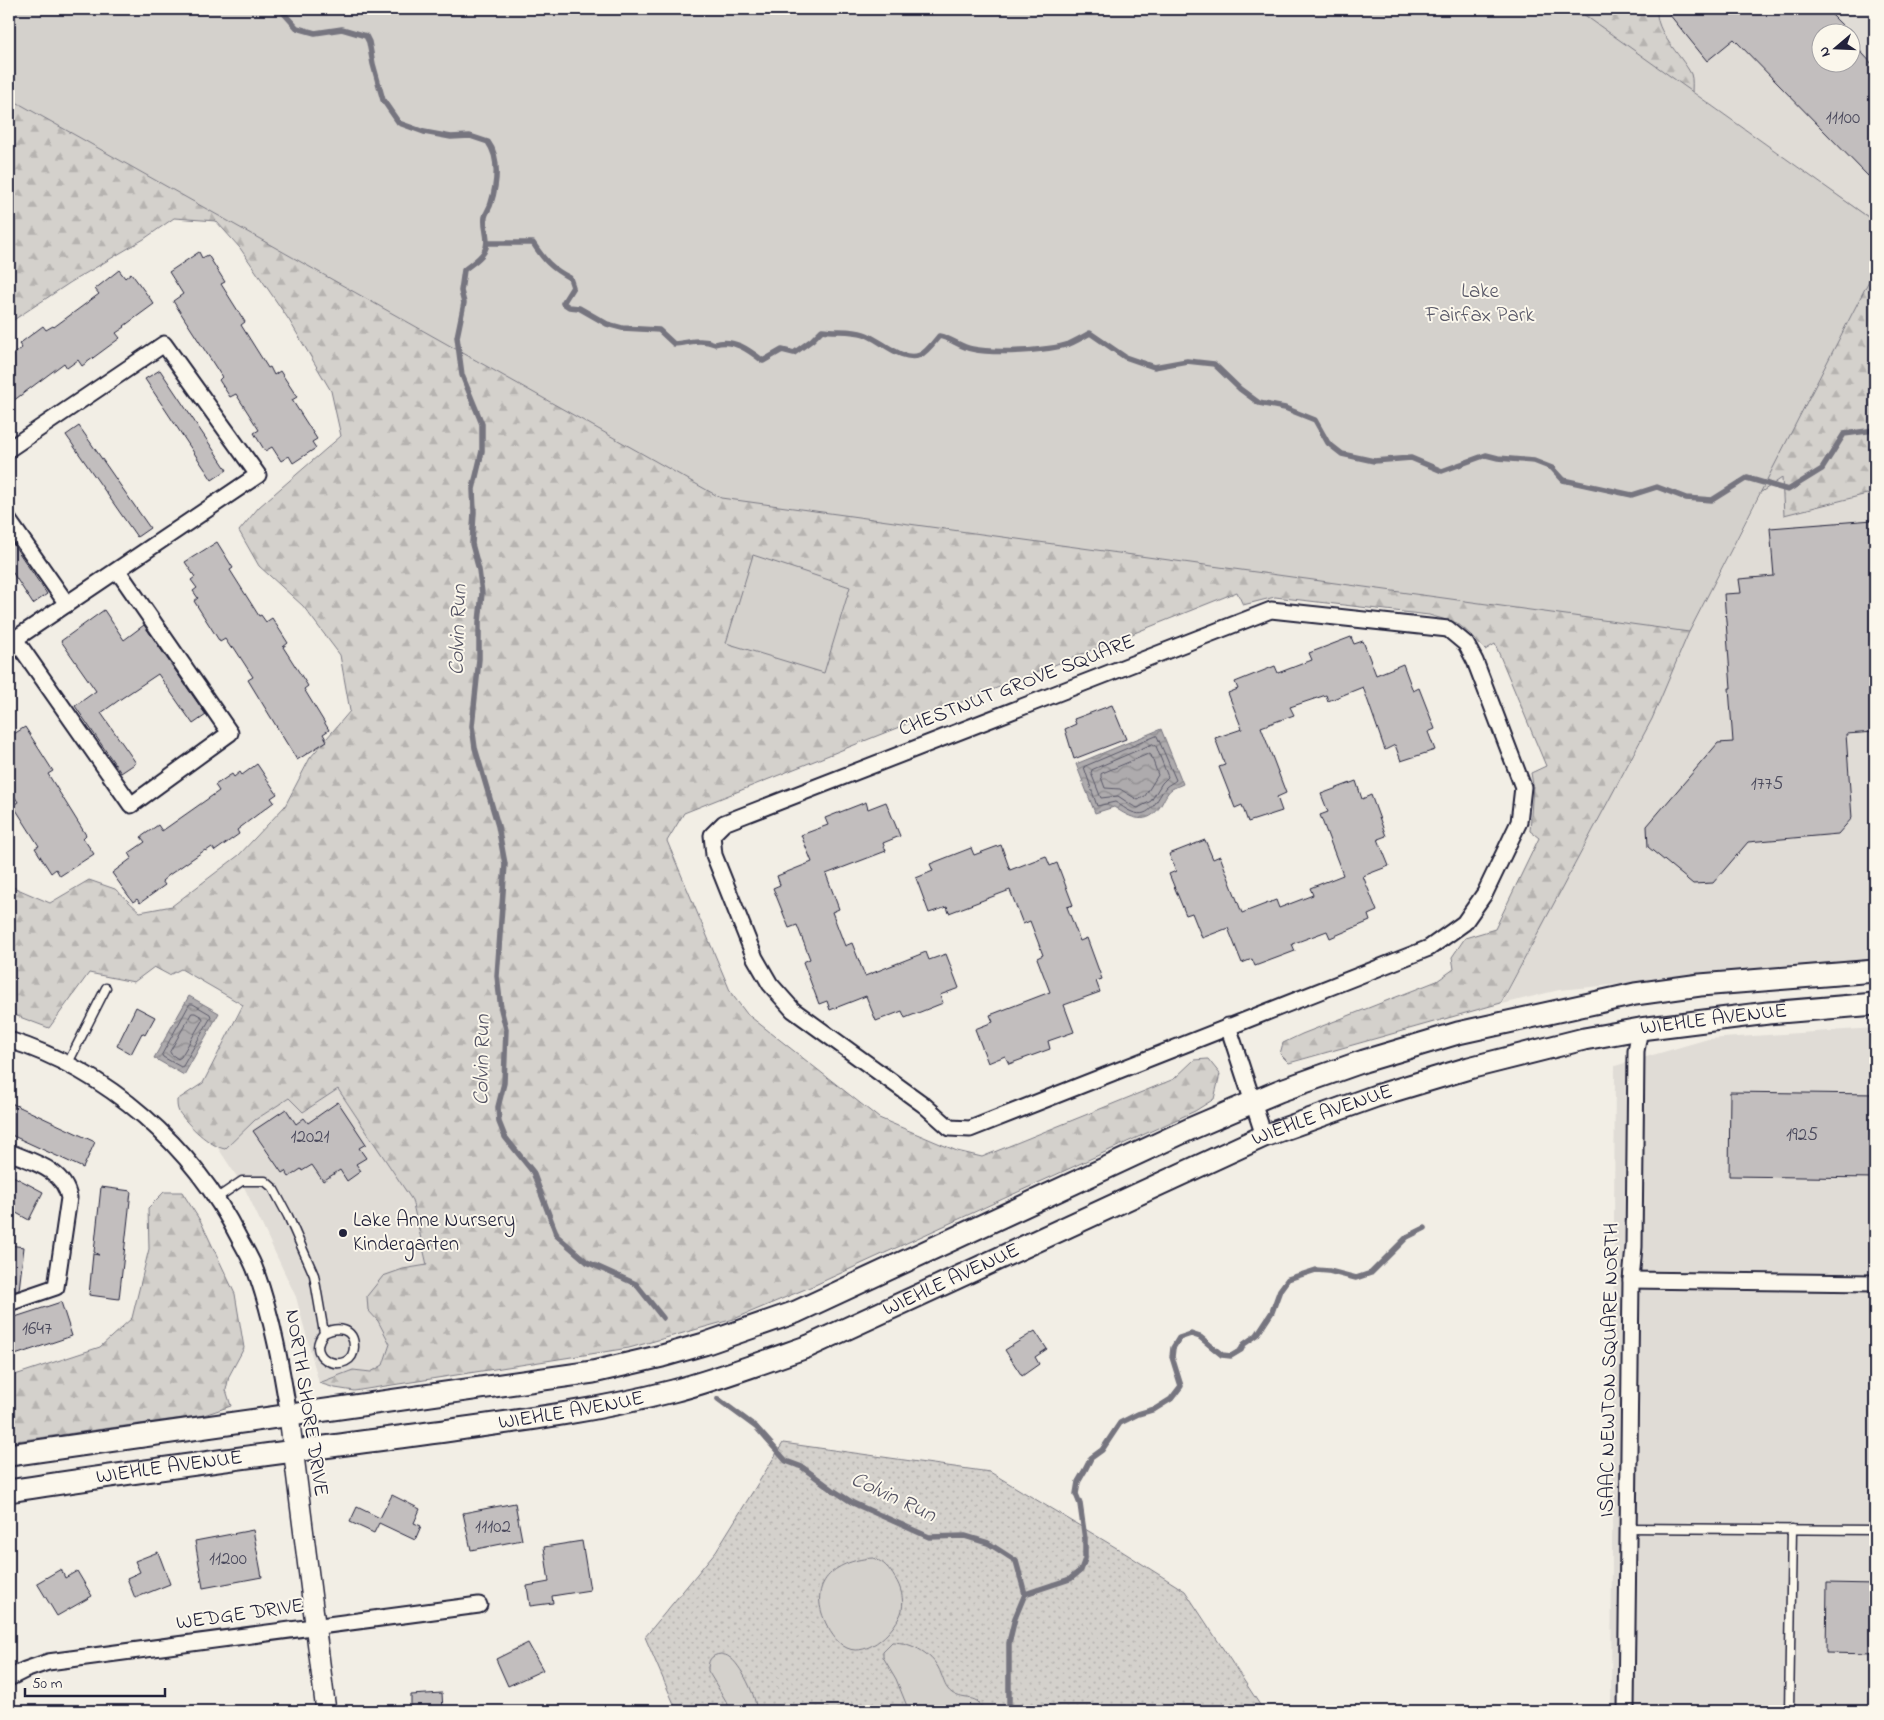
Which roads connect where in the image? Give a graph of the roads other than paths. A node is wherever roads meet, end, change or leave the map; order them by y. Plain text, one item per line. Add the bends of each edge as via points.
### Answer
1 (9, 449) edge
2 (9, 521) edge
3 (118, 570) junction
4 (67, 604) junction
5 (12, 641) edge
6 (1875, 971) edge
7 (106, 988) dead end
8 (1875, 1004) edge
9 (1228, 1026) junction
10 (1640, 1029) junction
11 (9, 1040) edge
12 (67, 1065) junction
13 (1254, 1102) junction
14 (1264, 1136) junction
15 (9, 1152) edge
16 (217, 1198) junction
17 (1631, 1280) junction
18 (1875, 1283) edge
19 (9, 1303) edge
20 (324, 1333) junction
21 (289, 1416) junction
22 (294, 1451) junction
23 (9, 1455) edge
24 (9, 1491) edge
25 (1628, 1528) junction
26 (1792, 1529) junction
27 (1875, 1530) edge
28 (479, 1605) dead end
29 (315, 1627) junction
30 (9, 1678) edge
31 (326, 1711) edge
32 (1626, 1711) edge
33 (1789, 1711) edge

1 - 3 street via 164,344 258,475
2 - 4 street
3 - 4 street
3 - 5 street via 230,733 131,805
4 - 5 street
6 - 13 main road, WIEHLE AVENUE via 1700,985 1567,1008 1458,1032 1364,1061
7 - 12 lane
8 - 10 main road, WIEHLE AVENUE
9 - 9 street, CHESTNUT GROVE SQUARE via 1429,948 1464,923 1485,893 1519,822 1523,787 1476,661 1466,644 1448,629 1271,610 724,823 712,835 714,855 730,898 755,958 770,984 793,1010 924,1105 950,1128 970,1129
9 - 13 street
10 - 14 main road, WIEHLE AVENUE via 1584,1039 1469,1068 1376,1096
10 - 17 street, ISAAC NEWTON SQUARE NORTH via 1636,1051
11 - 12 street, NORTH SHORE DRIVE
12 - 16 street, NORTH SHORE DRIVE via 101,1084 155,1126 179,1150
13 - 14 street
13 - 21 main road, WIEHLE AVENUE via 796,1312 728,1337 592,1372
14 - 22 main road, WIEHLE AVENUE via 862,1323 740,1371 602,1407
15 - 19 street via 50,1170 62,1180 69,1198 56,1287
16 - 20 lane via 242,1181 265,1182 273,1188 314,1275
16 - 21 street, NORTH SHORE DRIVE via 258,1279 276,1338
17 - 18 street
17 - 25 street, ISAAC NEWTON SQUARE NORTH
20 - 20 lane via 320,1338 321,1357 336,1364 352,1357 353,1339 347,1331 339,1328
21 - 22 street, NORTH SHORE DRIVE
21 - 23 main road, WIEHLE AVENUE
22 - 24 main road, WIEHLE AVENUE
22 - 29 street, NORTH SHORE DRIVE
25 - 26 lane
25 - 32 street, ISAAC NEWTON SQUARE NORTH
26 - 27 lane
26 - 33 lane
28 - 29 street, WEDGE DRIVE
29 - 30 street, WEDGE DRIVE via 48,1662
29 - 31 street, NORTH SHORE DRIVE

